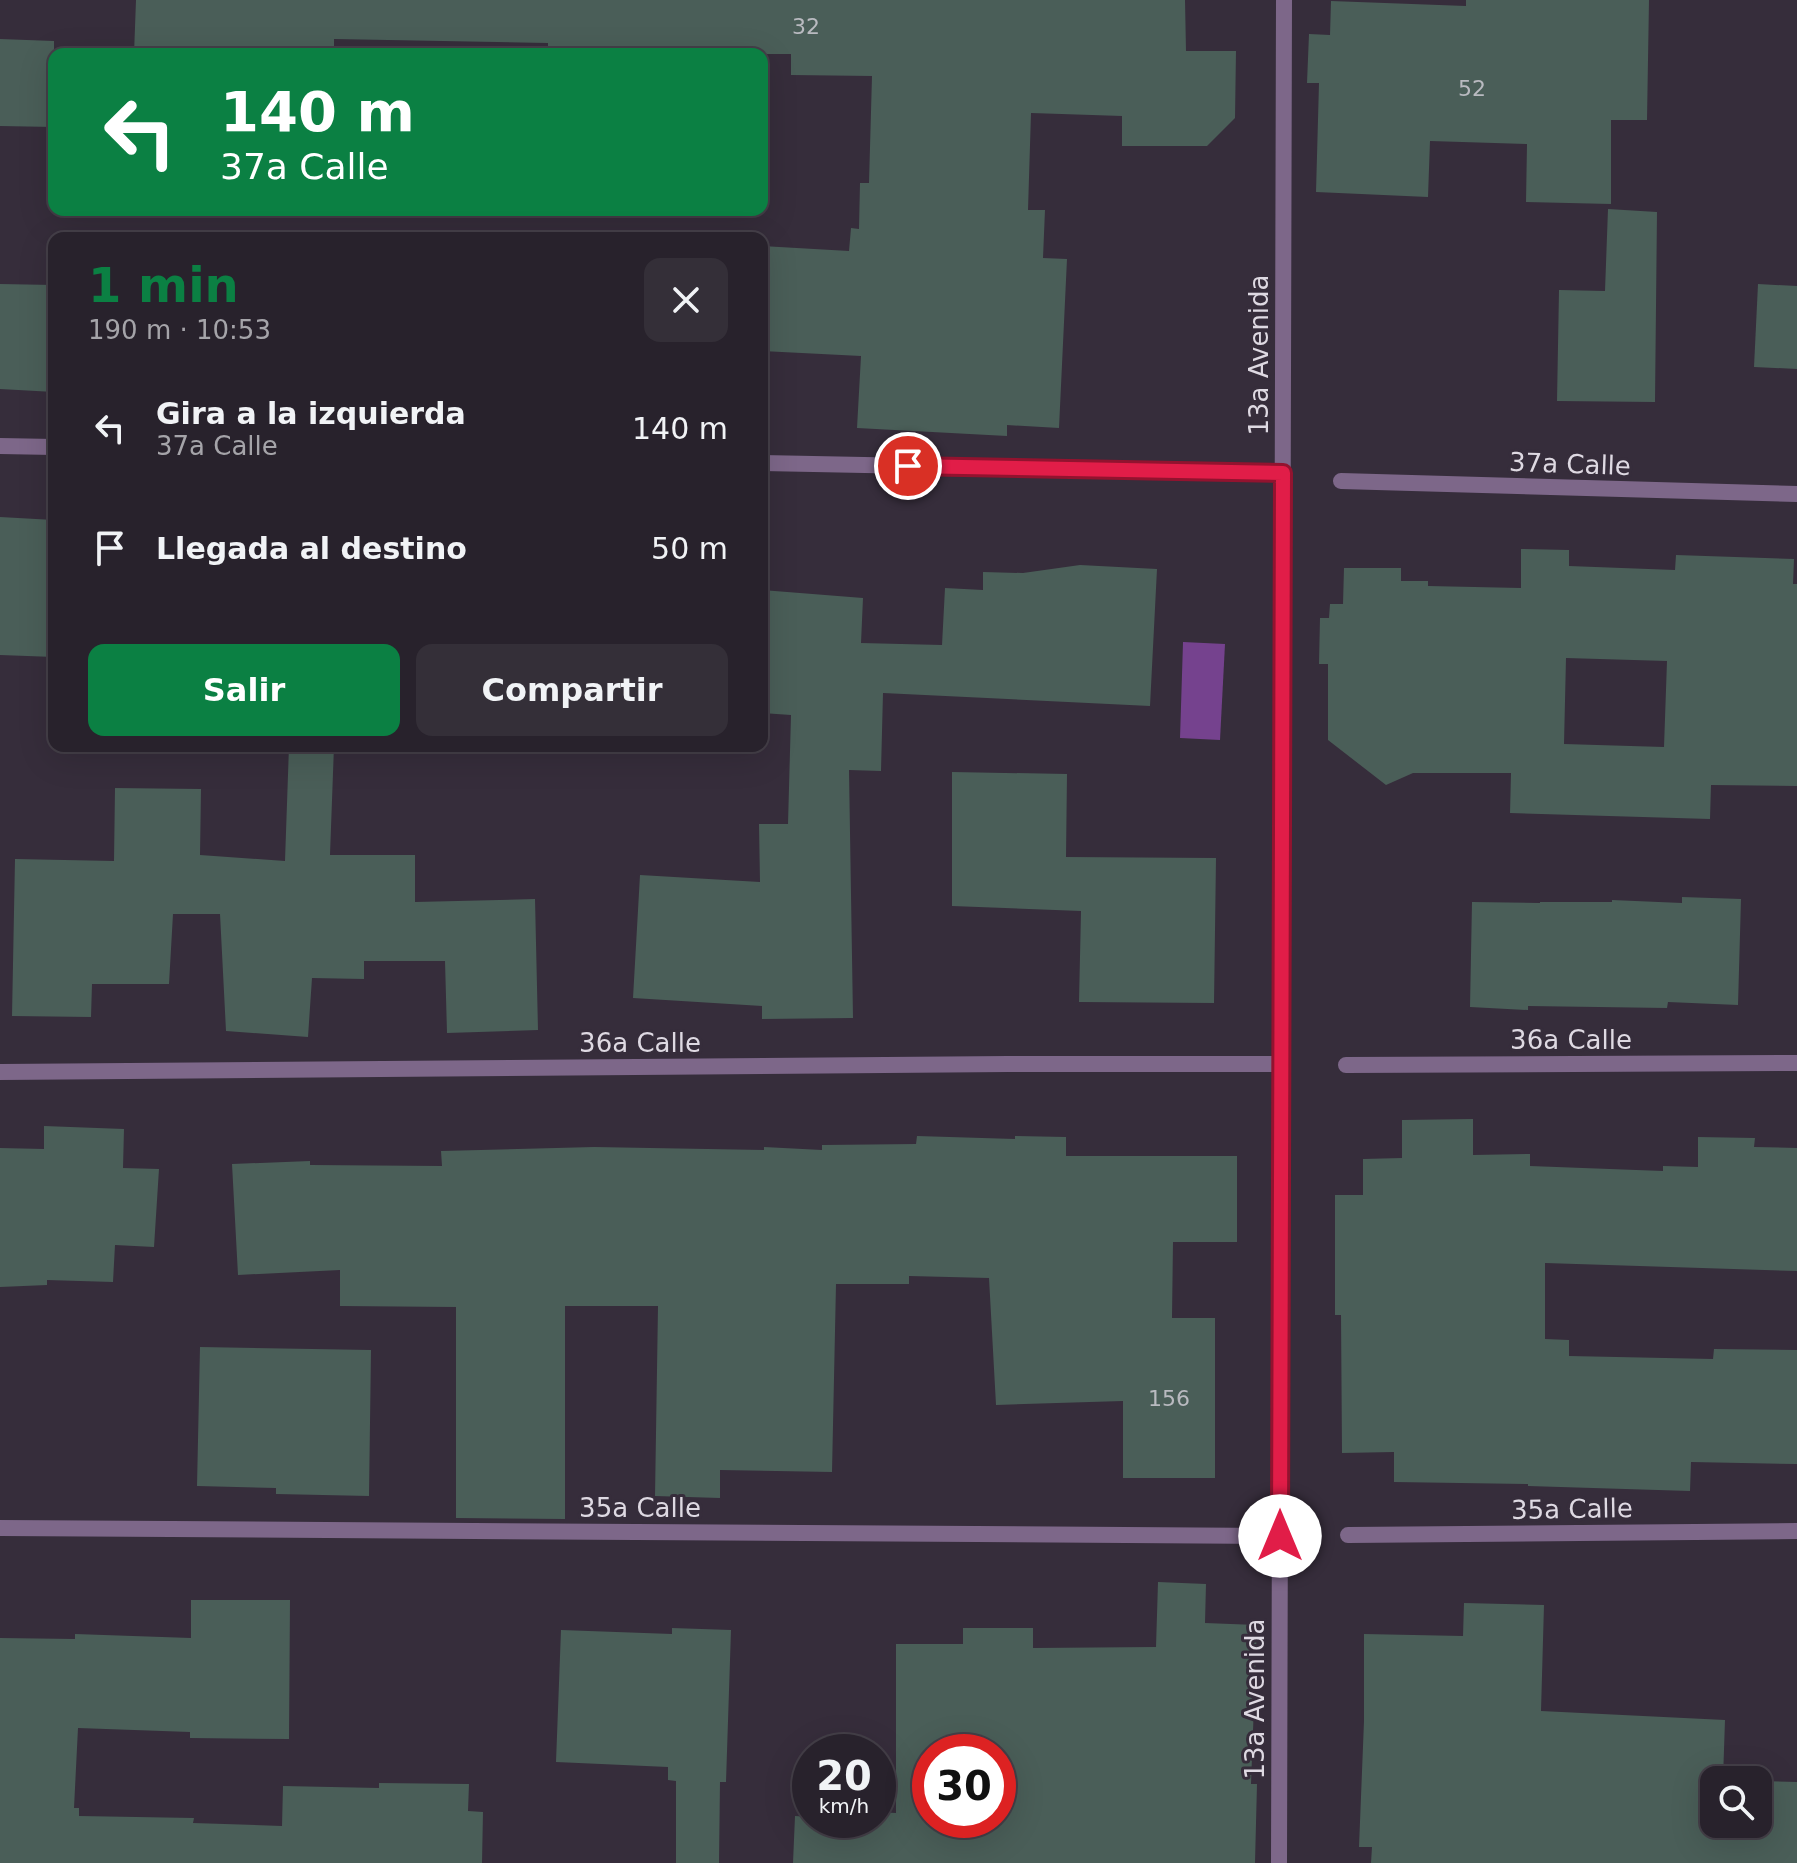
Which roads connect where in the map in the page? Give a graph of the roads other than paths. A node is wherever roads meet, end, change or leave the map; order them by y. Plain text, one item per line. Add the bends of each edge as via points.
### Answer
1 (1284, 0) edge
2 (0, 446) edge
3 (48, 447) edge
4 (768, 463) edge
5 (1283, 473) junction
6 (1341, 481) dead end
7 (1797, 494) edge
8 (1797, 1063) edge
9 (1281, 1064) junction
10 (1346, 1065) dead end
11 (0, 1072) edge
12 (0, 1528) edge
13 (1797, 1531) edge
14 (1348, 1535) dead end
15 (1280, 1536) junction
16 (1279, 1863) edge

1 - 5 street, 13a Avenida
2 - 3 street
4 - 5 street
5 - 9 street, 13a Avenida
6 - 7 street, 37a Calle
8 - 10 street, 36a Calle
9 - 11 street, 36a Calle
9 - 15 street, 13a Avenida
12 - 15 street, 35a Calle
13 - 14 street, 35a Calle
15 - 16 street, 13a Avenida

